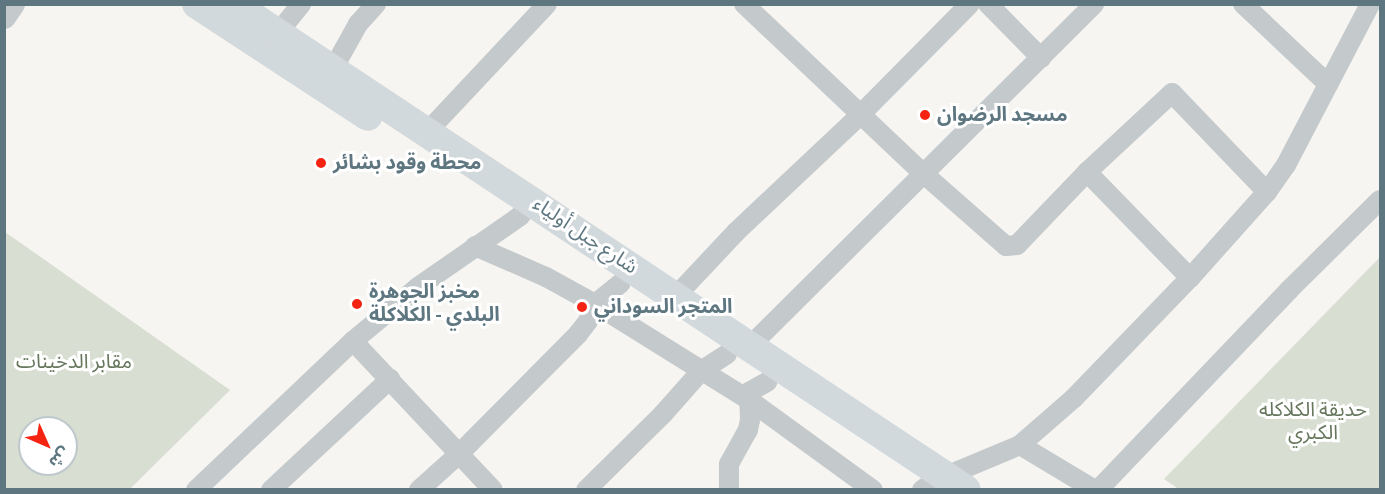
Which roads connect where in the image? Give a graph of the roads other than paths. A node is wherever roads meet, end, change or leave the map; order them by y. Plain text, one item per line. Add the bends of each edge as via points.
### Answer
1 (14, 4) edge
2 (197, 4) edge
3 (233, 4) edge
4 (301, 4) edge
5 (376, 4) edge
6 (547, 4) edge
7 (744, 4) edge
8 (970, 4) edge
9 (988, 4) edge
10 (1094, 4) edge
11 (1244, 4) edge
12 (1370, 4) edge
13 (4, 16) edge
14 (278, 33) junction
15 (1041, 58) junction
16 (327, 79) junction
17 (1328, 84) junction
18 (860, 115) junction
19 (427, 132) junction
20 (1087, 172) junction
21 (924, 174) junction
22 (1267, 192) junction
23 (1380, 200) edge
24 (526, 208) junction
25 (475, 246) junction
26 (1190, 278) junction
27 (621, 283) junction
28 (675, 297) junction
29 (595, 304) junction
30 (353, 341) junction
31 (738, 350) junction
32 (701, 371) junction
33 (390, 379) junction
34 (758, 391) junction
35 (1020, 445) junction
36 (459, 454) junction
37 (207, 486) edge
38 (938, 486) edge
39 (271, 489) edge
40 (419, 489) edge
41 (493, 489) edge
42 (586, 489) edge
43 (729, 489) edge
44 (873, 489) edge
45 (1096, 489) edge

1 - 13 street
2 - 16 main road, شارع جبل أولياء
3 - 14 main road, شارع جبل أولياء
4 - 14 street
5 - 16 street via 358,24
6 - 19 street
7 - 18 street
8 - 18 street
9 - 15 street
10 - 15 street
11 - 17 street
12 - 17 street
14 - 16 main road, شارع جبل أولياء
15 - 21 street
16 - 19 main road, شارع جبل أولياء
16 - 24 main road, شارع جبل أولياء
17 - 22 street via 1286,165
18 - 21 street
18 - 28 street via 736,231
19 - 24 main road, شارع جبل أولياء
20 - 21 street via 1011,247
20 - 22 street via 1172,93
20 - 26 street
21 - 31 street
22 - 26 street
23 - 45 street
24 - 25 street
24 - 27 main road, شارع جبل أولياء
24 - 28 main road, شارع جبل أولياء
25 - 29 street
25 - 30 street
26 - 35 street via 1088,385
27 - 29 street
27 - 31 main road, شارع جبل أولياء
28 - 31 main road, شارع جبل أولياء
29 - 32 street
29 - 36 street via 578,334
30 - 33 street
30 - 37 street
31 - 32 street
31 - 34 main road, شارع جبل أولياء
31 - 38 main road, شارع جبل أولياء
32 - 34 street
32 - 42 street
33 - 36 street
33 - 39 street
34 - 38 main road, شارع جبل أولياء
34 - 43 street via 748,430 729,464
34 - 44 street
35 - 38 street
35 - 45 street
36 - 40 street
36 - 41 street

